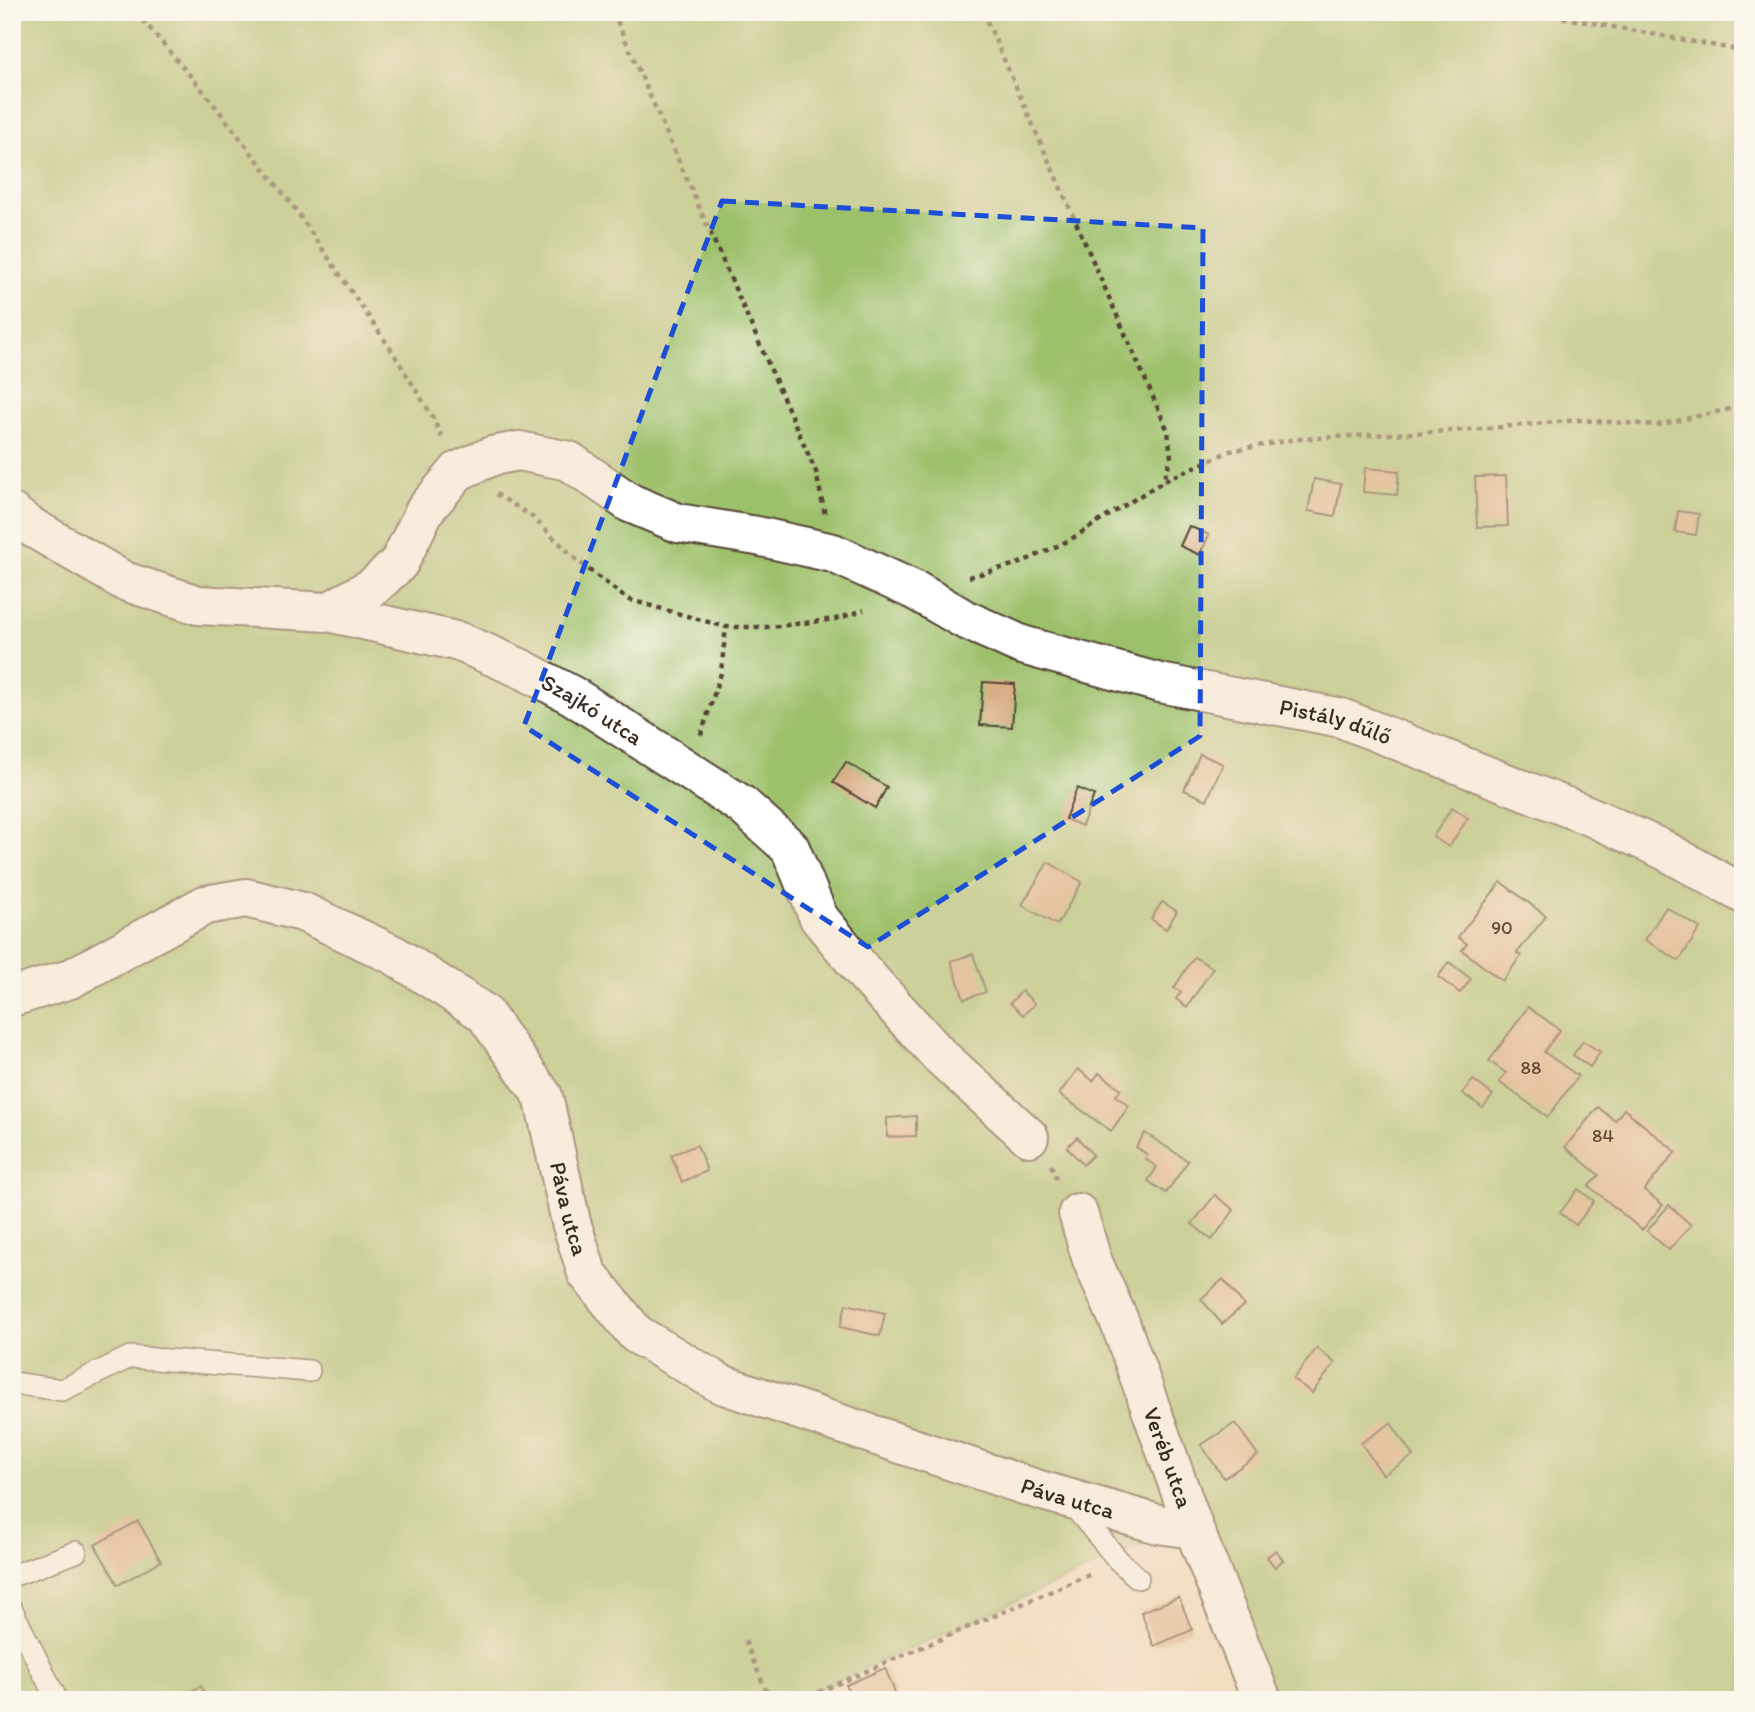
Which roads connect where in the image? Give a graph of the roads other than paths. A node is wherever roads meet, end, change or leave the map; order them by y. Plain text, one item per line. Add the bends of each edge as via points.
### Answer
1 (18, 528) edge
2 (328, 612) junction
3 (1743, 894) edge
4 (12, 997) edge
5 (1030, 1137) road end
6 (1078, 1213) road end
7 (309, 1371) dead end
8 (12, 1383) edge
9 (1068, 1499) junction
10 (1194, 1529) junction
11 (76, 1552) dead end
12 (12, 1576) edge
13 (1138, 1578) dead end
14 (12, 1610) edge
15 (57, 1700) edge
16 (1262, 1700) edge

1 - 2 street, Szajkó utca via 124,581 198,605
2 - 3 street, Pistály dűlő via 374,586 399,563 425,510 458,471 519,450 569,461 630,503 678,523 833,553 1022,645 1160,683 1341,718 1592,817
2 - 5 street, Szajkó utca via 460,642 522,669 573,696 742,805 790,848 819,918 866,975 939,1055
4 - 9 street, Páva utca via 70,979 205,905 246,898 303,912 394,955 484,1013 543,1096 587,1273 636,1334 721,1384
6 - 10 street, Veréb utca
7 - 8 lane via 131,1357 62,1390
9 - 10 street, Páva utca
9 - 13 lane via 1119,1562
10 - 16 street, Veréb utca
11 - 12 lane
14 - 15 lane

